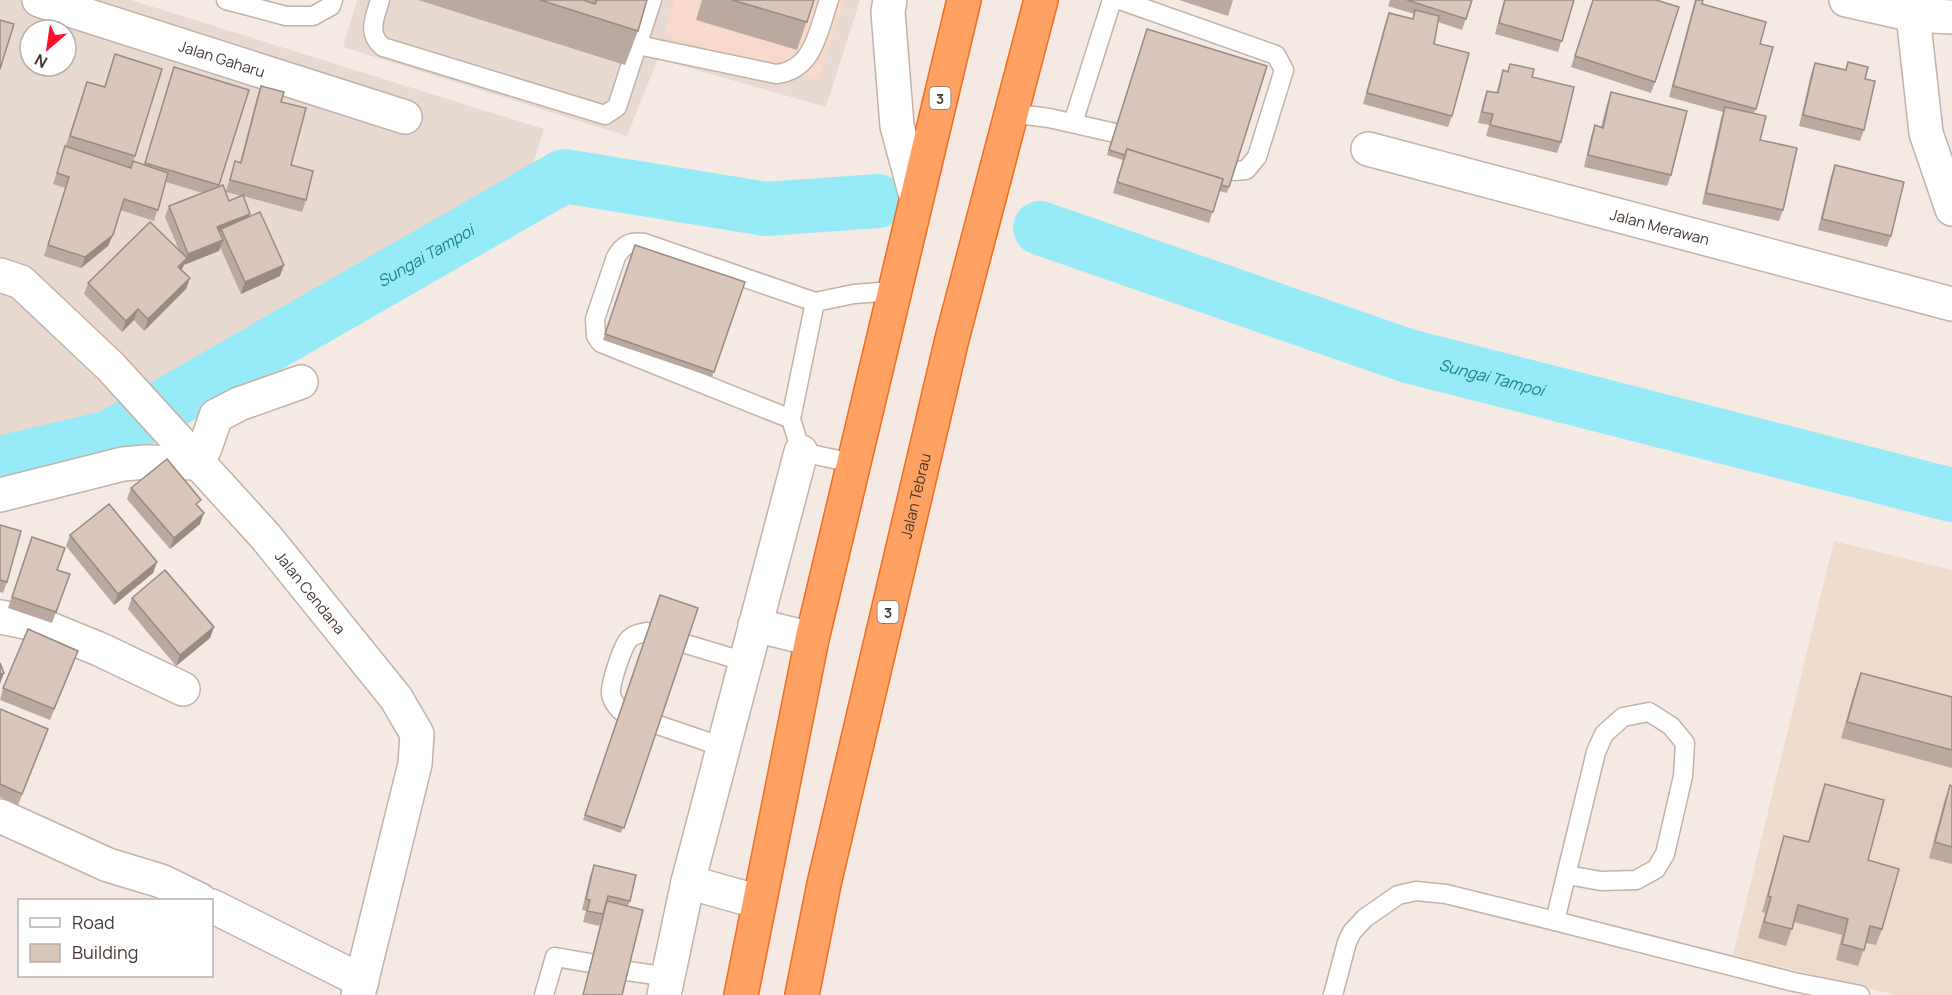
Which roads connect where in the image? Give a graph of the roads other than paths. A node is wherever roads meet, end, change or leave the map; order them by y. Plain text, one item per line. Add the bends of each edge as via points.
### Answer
1 (226, 0) edge
2 (333, 0) edge
3 (380, 0) edge
4 (652, 0) edge
5 (829, 0) edge
6 (890, 0) edge
7 (964, 0) edge
8 (1041, 0) edge
9 (1112, 0) edge
10 (1120, 0) edge
11 (1846, 0) edge
12 (43, 1) edge
13 (1913, 15) junction
14 (1952, 17) edge
15 (638, 45) junction
16 (1011, 113) junction
17 (405, 117) dead end
18 (1073, 123) junction
19 (1114, 133) edge
20 (1368, 149) dead end
21 (1234, 171) edge
22 (916, 196) junction
23 (1952, 209) edge
24 (0, 275) edge
25 (893, 291) junction
26 (815, 302) junction
27 (1952, 304) edge
28 (301, 382) dead end
29 (791, 419) junction
30 (801, 452) junction
31 (190, 455) junction
32 (853, 463) junction
33 (0, 495) edge
34 (0, 617) edge
35 (755, 625) junction
36 (647, 632) edge
37 (812, 639) junction
38 (686, 644) edge
39 (746, 662) junction
40 (183, 689) dead end
41 (621, 711) edge
42 (658, 725) edge
43 (723, 747) junction
44 (0, 816) edge
45 (1568, 875) junction
46 (688, 882) junction
47 (198, 899) edge
48 (759, 902) junction
49 (213, 907) edge
50 (1556, 921) junction
51 (590, 963) edge
52 (628, 971) edge
53 (666, 986) edge
54 (360, 988) edge
55 (544, 995) edge
56 (741, 995) edge
57 (802, 995) edge
58 (1333, 995) edge
59 (1860, 995) edge

1 - 2 lane via 286,16 313,16 331,6
3 - 15 lane via 373,32 383,47 605,115 617,107
4 - 15 lane
5 - 15 lane via 811,52 789,72 776,74
6 - 22 street via 897,126
7 - 22 highway, 3
8 - 16 highway, Jalan Tebrau / 3
9 - 18 lane
10 - 21 lane via 1276,55 1284,70 1257,157 1246,170
11 - 13 street
12 - 17 street, Jalan Gaharu
13 - 14 street
13 - 23 street via 1926,133
16 - 18 lane
16 - 57 highway, Jalan Tebrau / 3 via 952,339 824,884
18 - 19 lane
20 - 27 street, Jalan Merawan
22 - 25 highway, 3
24 - 31 street, Jalan Cendana via 21,282 111,367
25 - 26 lane
25 - 32 highway, 3
26 - 29 lane
26 - 29 lane via 635,242 627,244 616,257 595,320 596,336 608,347
28 - 31 street via 216,416 205,448
29 - 30 lane
30 - 32 lane
30 - 35 street
31 - 33 street via 123,464
31 - 54 street, Jalan Cendana via 266,537 396,698 417,734 415,764
32 - 37 highway, 3
34 - 40 street via 40,625
35 - 37 street
35 - 39 street
36 - 41 lane via 629,639 612,684 613,701
37 - 48 highway, 3
38 - 39 lane
39 - 43 street
42 - 43 lane
43 - 46 street
44 - 47 street via 108,865 161,881
45 - 45 lane via 1596,752 1604,734 1623,717 1649,712 1671,726 1685,743 1683,776 1665,854 1656,869 1636,880 1601,881
45 - 50 lane
46 - 48 street
46 - 53 street
48 - 56 highway, 3
49 - 54 street
50 - 58 lane via 1446,894 1416,891 1398,895 1352,932
50 - 59 lane
51 - 55 lane via 555,957
52 - 53 lane

